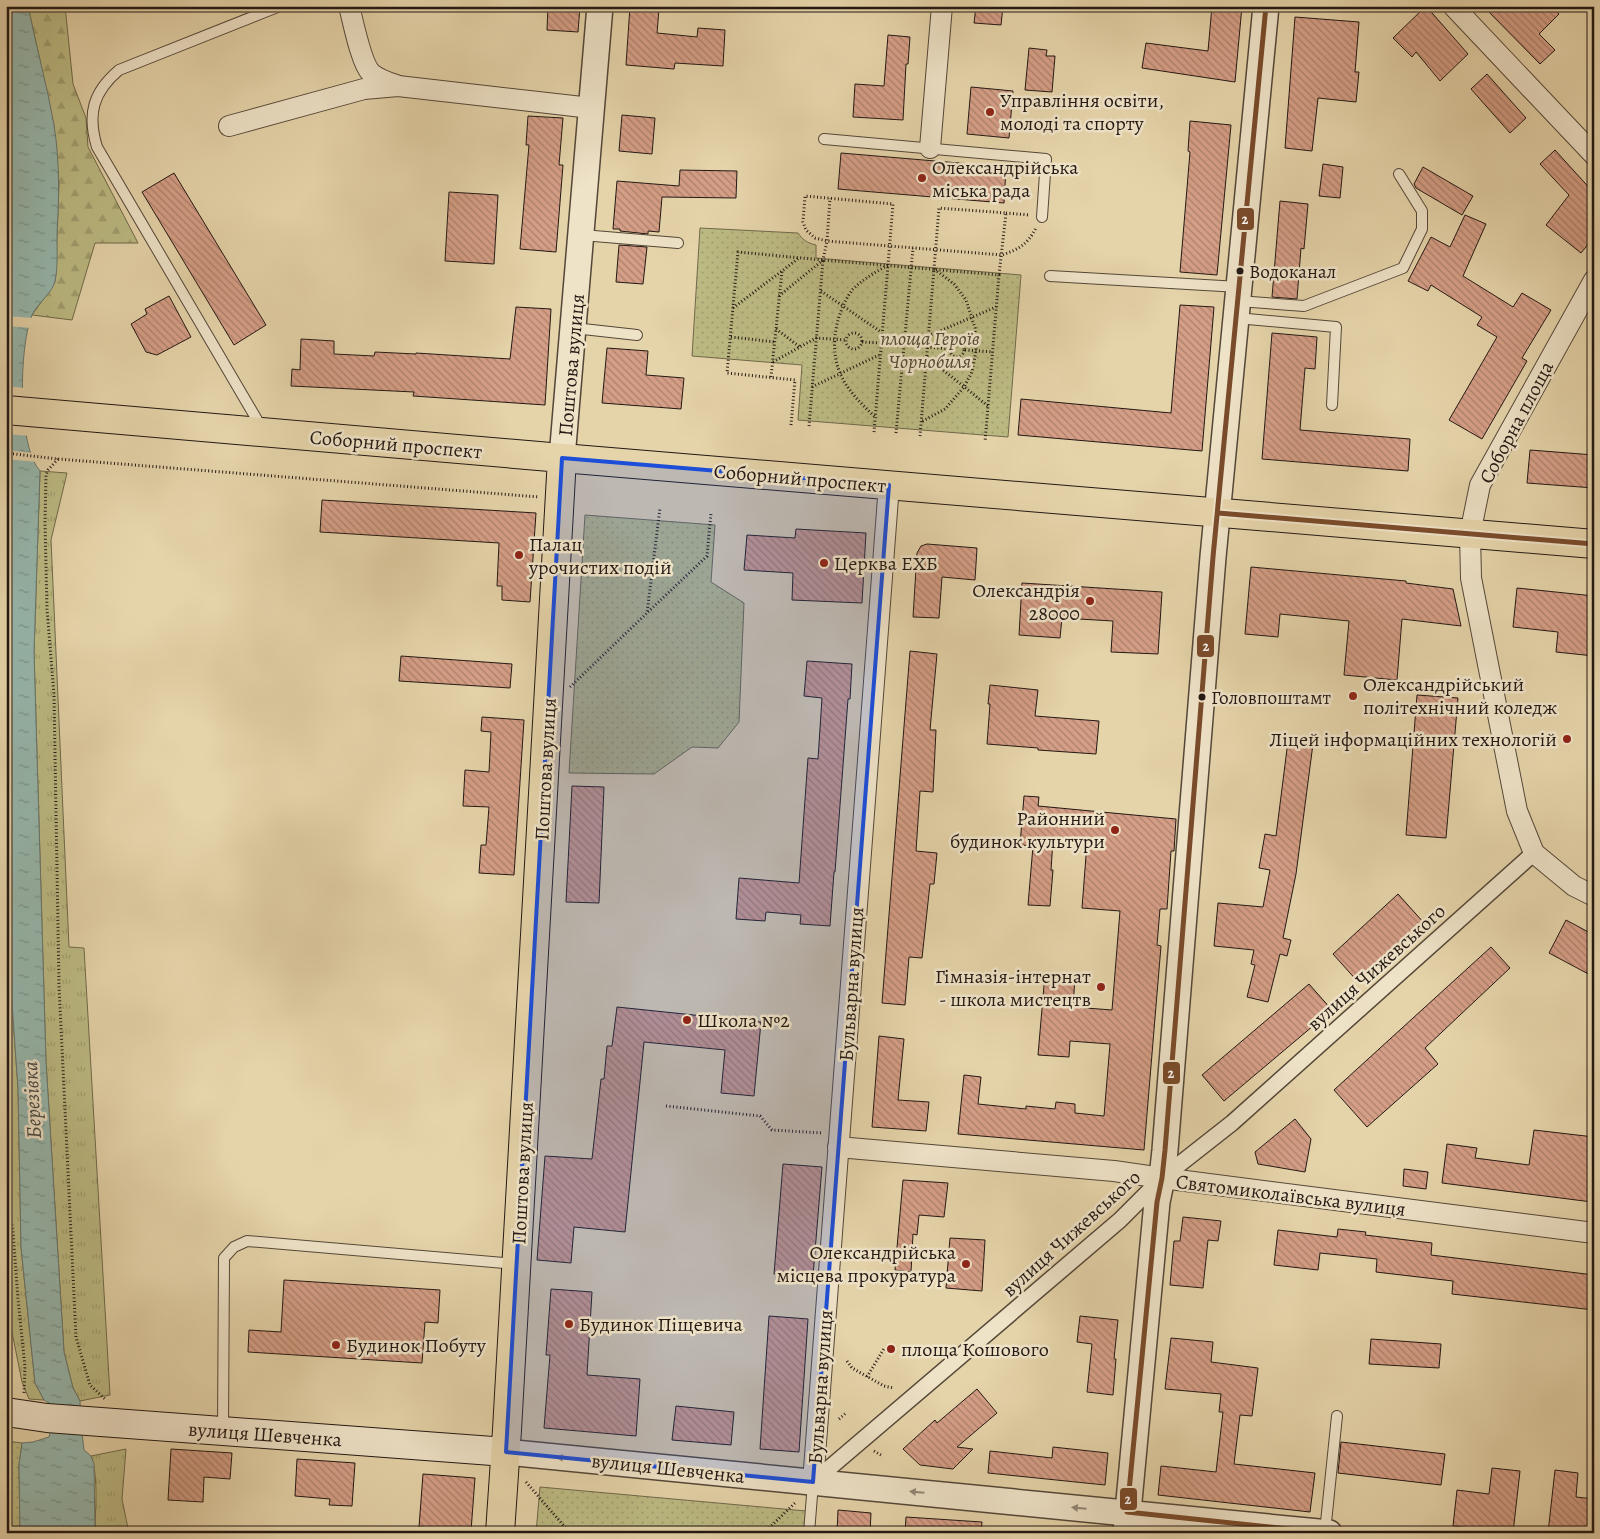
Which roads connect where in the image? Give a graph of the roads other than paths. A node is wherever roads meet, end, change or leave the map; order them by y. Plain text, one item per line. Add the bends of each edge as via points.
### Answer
1 (280, 6) edge
2 (349, 6) edge
3 (600, 6) edge
4 (942, 6) edge
5 (1266, 6) edge
6 (1454, 6) edge
7 (398, 86) junction
8 (591, 108) junction
9 (229, 126) dead end
10 (824, 138) dead end
11 (930, 148) junction
12 (1594, 155) edge
13 (1399, 174) dead end
14 (1042, 217) road end
15 (582, 235) junction
16 (678, 243) dead end
17 (1050, 276) dead end
18 (1594, 280) edge
19 (1238, 302) junction
20 (574, 328) junction
21 (637, 335) dead end
22 (1332, 406) dead end
23 (6, 410) edge
24 (265, 433) junction
25 (562, 458) junction
26 (889, 485) junction
27 (1218, 513) junction
28 (1470, 534) junction
29 (1594, 544) edge
30 (1534, 853) junction
31 (1594, 896) edge
32 (832, 1140) junction
33 (1162, 1178) junction
34 (1594, 1232) edge
35 (516, 1264) junction
36 (15, 1405) edge
37 (1337, 1416) dead end
38 (223, 1431) junction
39 (506, 1452) junction
40 (813, 1482) junction
41 (1127, 1523) edge
42 (1325, 1532) edge
43 (500, 1533) edge
44 (809, 1533) edge
45 (1329, 1533) edge

1 - 24 lane via 119,70 99,91 91,118 97,147
2 - 7 street via 370,72
3 - 8 street, Поштова вулиця
4 - 11 street
5 - 19 street
6 - 12 street
7 - 8 street
7 - 9 street via 364,89
8 - 15 street, Поштова вулиця
10 - 11 lane
11 - 14 lane via 1046,159
13 - 19 lane via 1422,211 1422,229 1403,268 1304,306
15 - 16 lane
15 - 20 street, Поштова вулиця
17 - 19 lane
18 - 28 street, Соборна площа via 1480,485
19 - 22 lane via 1336,327
19 - 27 street
20 - 21 lane
20 - 25 street, Поштова вулиця
23 - 24 main road, Соборний проспект
24 - 25 main road, Соборний проспект
25 - 26 main road, Соборний проспект
25 - 35 main road, Поштова вулиця
26 - 27 main road, Соборний проспект
26 - 32 street, Бульварна вулиця
27 - 28 main road, Соборний проспект
27 - 33 street
28 - 29 main road, Соборний проспект
28 - 30 street, Соборна площа via 1471,578 1515,802
30 - 31 street, Соборна площа via 1574,886
30 - 33 street, вулиця Чижевського via 1232,1123
32 - 33 street, Святомиколаївська вулиця
32 - 40 street, Бульварна вулиця
33 - 34 street, Святомиколаївська вулиця
33 - 40 street, вулиця Чижевського via 1120,1220
33 - 41 street via 1157,1202
35 - 38 lane via 247,1242 234,1247 224,1258
35 - 39 main road, Поштова вулиця
36 - 38 main road, вулиця Шевченка via 47,1418 110,1413
37 - 42 lane
38 - 39 main road, вулиця Шевченка
40 -> 39 street, вулиця Шевченка
39 - 43 main road, Поштова вулиця
41 -> 40 street, вулиця Шевченка
40 - 44 lane
41 - 42 street, вулиця Шевченка
42 - 45 street, вулиця Шевченка

